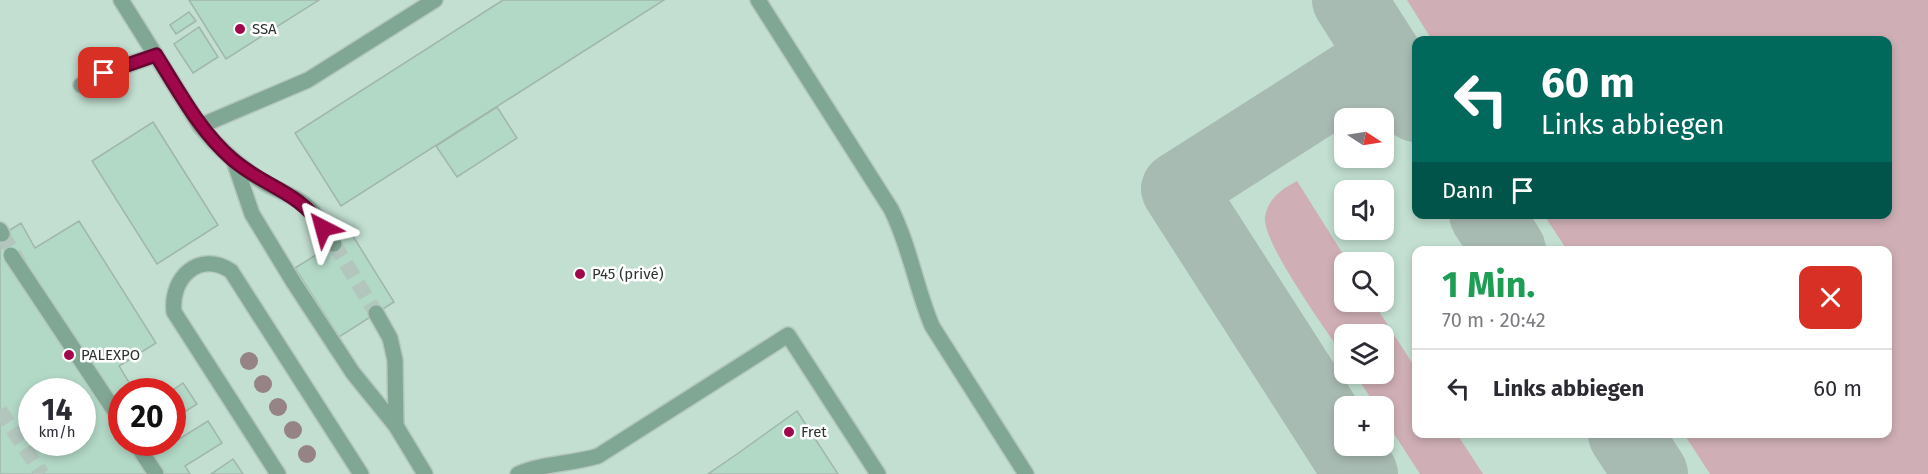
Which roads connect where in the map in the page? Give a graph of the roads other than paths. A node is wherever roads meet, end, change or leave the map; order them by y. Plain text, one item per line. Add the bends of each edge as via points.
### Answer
1 (121, 0) edge
2 (435, 0) edge
3 (758, 0) edge
4 (156, 55) junction
5 (81, 86) dead end
6 (200, 126) junction
7 (234, 161) junction
8 (334, 244) tunnel mouth
9 (11, 255) tunnel mouth
10 (376, 313) tunnel mouth
11 (108, 401) edge
12 (396, 426) junction
13 (144, 456) edge
14 (156, 474) edge
15 (278, 474) edge
16 (361, 474) edge
17 (425, 474) edge
18 (518, 474) edge
19 (878, 474) edge
20 (1026, 474) edge

1 - 4 street
2 - 6 street via 308,80
3 - 20 street via 891,209 902,231 932,326
4 - 5 street via 104,73
4 - 6 street
6 - 7 street
7 - 8 street via 268,185 299,199 313,212
7 - 12 street via 252,214 353,373
9 - 11 street, bridge
10 - 12 street via 390,338 394,360
12 - 17 street
13 - 14 street
15 - 16 street via 174,312 172,298 177,283 192,269 215,264 231,272
18 - 19 street via 598,456 788,335

